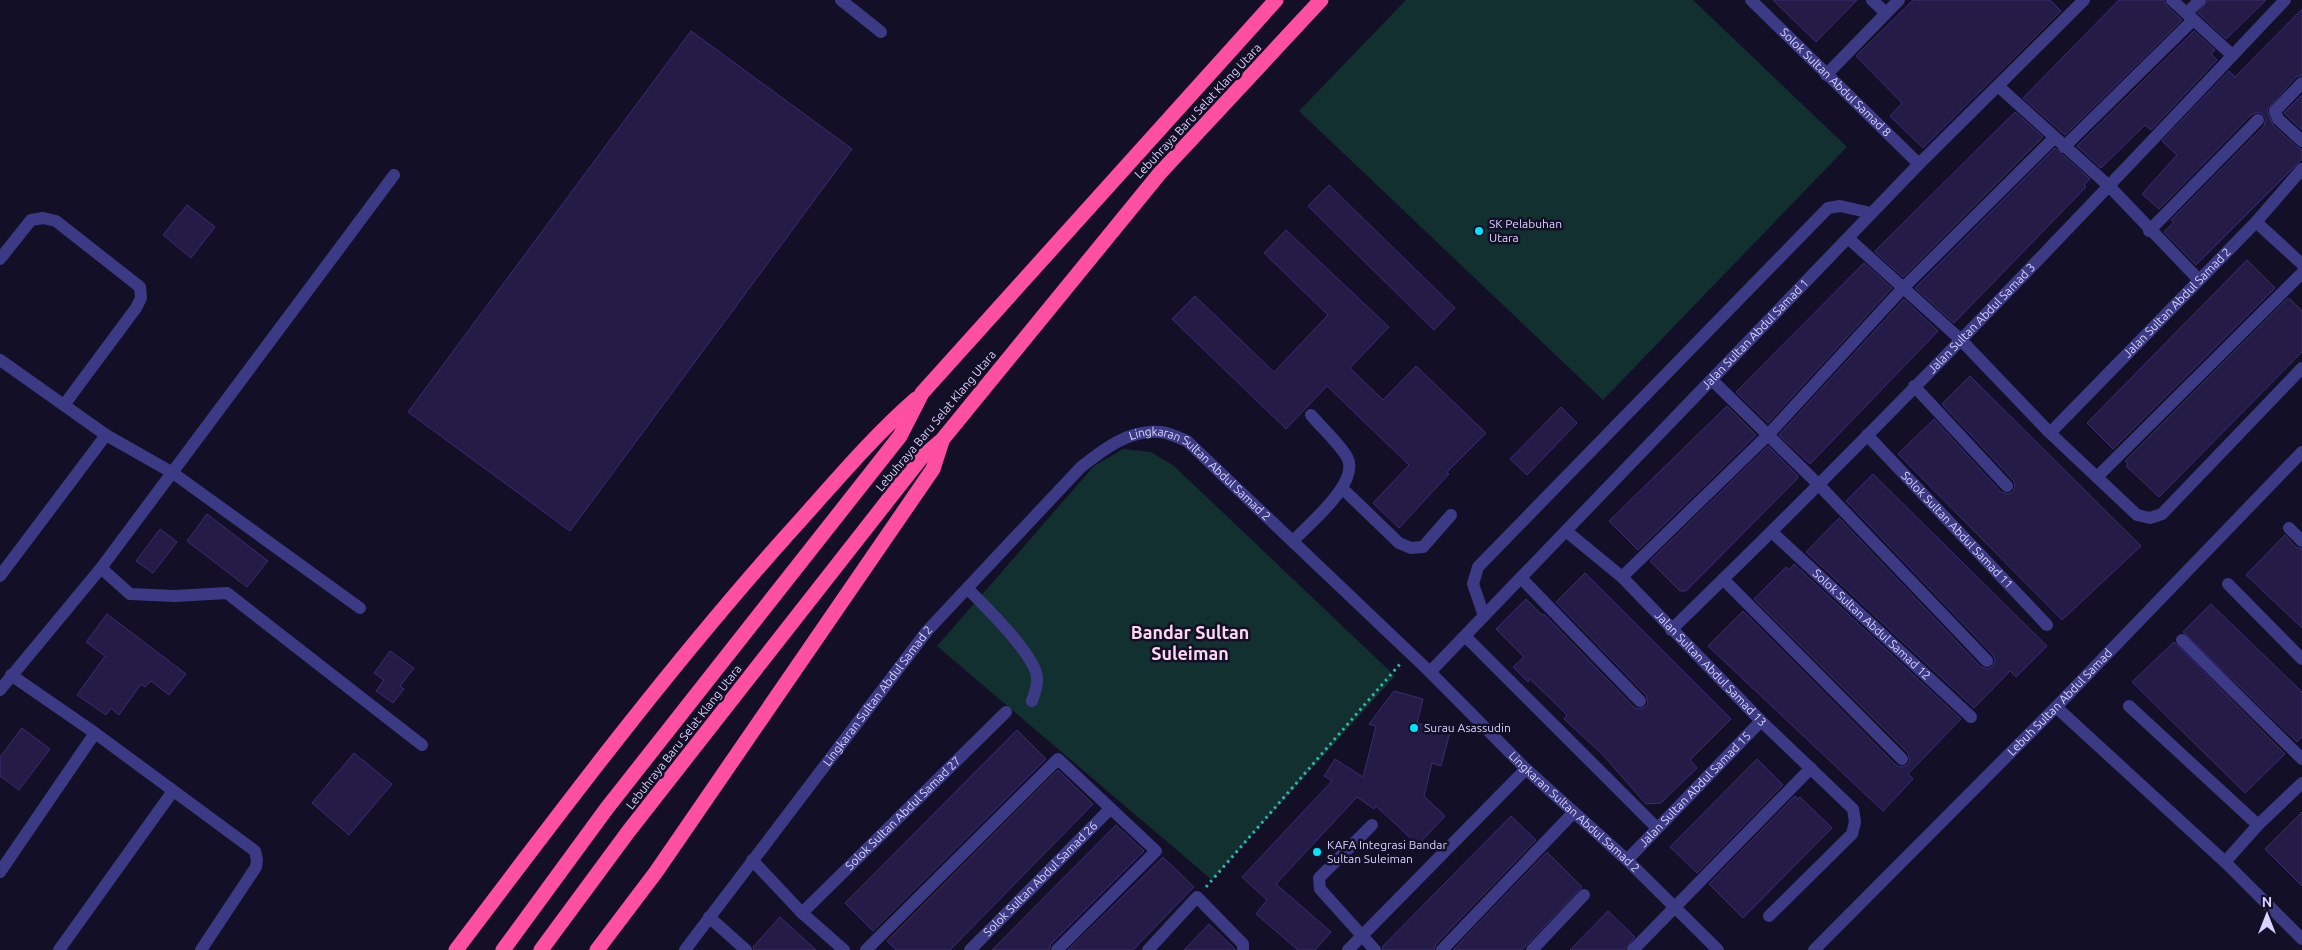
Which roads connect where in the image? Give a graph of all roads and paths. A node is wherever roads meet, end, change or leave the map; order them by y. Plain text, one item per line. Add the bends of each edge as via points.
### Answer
1 (842, 0) edge
2 (1276, 0) edge
3 (1321, 0) edge
4 (1751, 0) edge
5 (1872, 0) edge
6 (1898, 0) edge
7 (2172, 0) edge
8 (2200, 0) edge
9 (2285, 0) edge
10 (2077, 2) edge
11 (1886, 13) junction
12 (2190, 16) junction
13 (881, 32) dead end
14 (2232, 55) junction
15 (1826, 75) junction
16 (2302, 84) edge
17 (1998, 86) junction
18 (2258, 120) dead end
19 (2054, 138) junction
20 (2302, 141) edge
21 (2064, 147) junction
22 (1919, 164) junction
23 (2302, 169) edge
24 (394, 175) dead end
25 (2109, 186) junction
26 (1871, 213) junction
27 (2256, 222) junction
28 (2149, 231) junction
29 (1848, 238) junction
30 (0, 259) edge
31 (2302, 264) edge
32 (2302, 273) edge
33 (2199, 280) junction
34 (1902, 289) junction
35 (1960, 339) junction
36 (0, 360) edge
37 (2302, 368) edge
38 (1713, 380) junction
39 (1914, 386) junction
40 (922, 393) junction
41 (64, 405) junction
42 (1311, 415) dead end
43 (2050, 433) junction
44 (106, 435) junction
45 (1867, 435) junction
46 (1767, 436) junction
47 (942, 440) junction
48 (2302, 452) edge
49 (173, 473) junction
50 (2097, 477) junction
51 (1818, 484) junction
52 (2006, 486) dead end
53 (1343, 489) junction
54 (1451, 515) dead end
55 (2289, 528) dead end
56 (1566, 531) junction
57 (1772, 532) junction
58 (1293, 541) junction
59 (2302, 541) edge
60 (101, 568) junction
61 (0, 576) edge
62 (1622, 577) junction
63 (1521, 578) junction
64 (1723, 580) junction
65 (2228, 584) dead end
66 (968, 589) junction
67 (360, 608) dead end
68 (1484, 616) junction
69 (2047, 625) dead end
70 (1671, 630) junction
71 (1465, 636) junction
72 (2182, 640) dead end
73 (1410, 652) junction
74 (2302, 659) edge
75 (1986, 661) dead end
76 (1430, 672) junction
77 (11, 676) junction
78 (0, 690) edge
79 (1032, 701) dead end
80 (1640, 701) dead end
81 (2129, 706) dead end
82 (2056, 707) junction
83 (1006, 712) dead end
84 (1970, 717) dead end
85 (1761, 721) junction
86 (95, 734) junction
87 (422, 745) dead end
88 (1902, 758) dead end
89 (2302, 759) edge
90 (1811, 768) junction
91 (1526, 769) junction
92 (2302, 783) edge
93 (173, 791) junction
94 (1110, 809) junction
95 (1574, 812) junction
96 (1372, 825) dead end
97 (2258, 825) junction
98 (1657, 828) junction
99 (752, 860) junction
100 (1627, 860) junction
101 (2225, 862) junction
102 (0, 872) edge
103 (1584, 896) dead end
104 (1197, 897) junction
105 (1674, 906) junction
106 (802, 913) junction
107 (1769, 916) dead end
108 (709, 918) junction
109 (1362, 936) junction
110 (2302, 939) edge
111 (59, 950) edge
112 (201, 950) edge
113 (456, 950) edge
114 (503, 950) edge
115 (541, 950) edge
116 (597, 950) edge
117 (685, 950) edge
118 (746, 950) edge
119 (844, 950) edge
120 (866, 950) edge
121 (970, 950) edge
122 (1057, 950) edge
123 (1148, 950) edge
124 (1242, 950) edge
125 (1348, 950) edge
126 (1375, 950) edge
127 (1442, 950) edge
128 (1532, 950) edge
129 (1632, 950) edge
130 (1718, 950) edge
131 (1814, 950) edge

1 - 13 street
2 - 40 highway, Lebuhraya Baru Selat Klang Utara
3 - 47 highway, Lebuhraya Baru Selat Klang Utara via 1160,173
4 - 15 street, Solok Sultan Abdul Samad 8
5 - 11 street
6 - 11 street
7 - 12 street
8 - 12 street
9 - 14 street, Jalan Sultan Abdul Samad 3
10 - 17 street, Jalan Sultan Abdul Samad 1
11 - 15 street
12 - 14 street
12 - 21 street
14 - 25 street, Jalan Sultan Abdul Samad 3
15 - 22 street, Solok Sultan Abdul Samad 8
16 - 20 street via 2275,111 2278,119
17 - 19 street
17 - 22 street, Jalan Sultan Abdul Samad 1
18 - 28 street
19 - 21 street
19 - 34 street
21 - 25 street
22 - 26 street, Jalan Sultan Abdul Samad 1
23 - 27 street, Jalan Sultan Abdul Samad 2
24 - 49 street
25 - 28 street
25 - 35 street, Jalan Sultan Abdul Samad 3
26 - 29 street, Jalan Sultan Abdul Samad 1
26 - 68 street via 1840,206 1828,208 1478,567 1474,584
27 - 31 street
27 - 33 street, Jalan Sultan Abdul Samad 2
28 - 33 street
29 - 34 street
29 - 38 street, Jalan Sultan Abdul Samad 1
30 - 41 street via 32,220 42,218 56,221 140,287 141,298 136,308
32 - 50 street
33 - 43 street, Jalan Sultan Abdul Samad 2
34 - 35 street
34 - 46 street
35 - 39 street, Jalan Sultan Abdul Samad 3
35 - 43 street
36 - 41 street
37 - 50 street via 2162,514 2150,518 2137,515
38 - 46 street
38 - 56 street, Jalan Sultan Abdul Samad 1
39 - 45 street, Jalan Sultan Abdul Samad 3
39 - 52 street
40 - 113 highway via 885,426 734,594 561,810
40 - 114 highway, Lebuhraya Baru Selat Klang Utara via 900,436 607,808
41 - 44 street
42 - 53 street via 1348,458
43 - 50 street
44 - 49 street
44 - 61 street
45 - 51 street, Jalan Sultan Abdul Samad 3
45 - 69 street, Solok Sultan Abdul Samad 11
46 - 51 street
46 - 62 street
47 - 115 highway, Lebuhraya Baru Selat Klang Utara via 921,458 628,832
47 - 116 highway via 933,470 656,872
48 - 82 street, Lebuh Sultan Abdul Samad
49 - 60 street
49 - 67 street
51 - 57 street, Jalan Sultan Abdul Samad 3
51 - 75 street
53 - 54 street via 1399,543 1411,548 1423,547
53 - 58 street
55 - 59 street
56 - 62 street, Jalan Sultan Abdul Samad 13
56 - 63 street, Jalan Sultan Abdul Samad 1
57 - 64 street, Jalan Sultan Abdul Samad 3
57 - 84 street, Solok Sultan Abdul Samad 12
58 - 66 street, Lingkaran Sultan Abdul Samad 2 via 1187,441 1162,432 1136,433 1108,446 1081,467
58 - 73 street, Lingkaran Sultan Abdul Samad 2
60 - 77 street
60 - 87 street via 130,594 228,593
62 - 70 street, Jalan Sultan Abdul Samad 13
63 - 68 street, Jalan Sultan Abdul Samad 1
63 - 80 street
64 - 70 street, Jalan Sultan Abdul Samad 3
64 - 88 street
65 - 74 street
66 - 79 street via 995,615 1033,664 1038,677
66 - 99 street, Lingkaran Sultan Abdul Samad 2 via 927,631
68 - 71 street, Jalan Sultan Abdul Samad 1
70 - 85 street, Jalan Sultan Abdul Samad 13
71 - 76 street, Jalan Sultan Abdul Samad 1
71 - 98 street
72 - 89 street
73 - 76 street, Lingkaran Sultan Abdul Samad 2
73 - 104 path
76 - 91 street, Lingkaran Sultan Abdul Samad 2
77 - 78 street
77 - 86 street
81 - 97 street
82 - 101 street
82 - 131 street, Lebuh Sultan Abdul Samad
83 - 106 street, Solok Sultan Abdul Samad 27
85 - 90 street, Jalan Sultan Abdul Samad 13
85 - 98 street, Jalan Sultan Abdul Samad 15
86 - 93 street
86 - 102 street
90 - 105 street
90 - 107 street, Jalan Sultan Abdul Samad 13 via 1853,809 1855,822 1852,834
91 - 95 street, Lingkaran Sultan Abdul Samad 2
91 - 109 street
92 - 97 street
93 - 111 street
93 - 112 street via 254,850 257,860 256,867
94 - 120 street via 1058,759
94 - 121 street, Solok Sultan Abdul Samad 26
94 - 122 street via 1156,851
95 - 100 street, Lingkaran Sultan Abdul Samad 2
95 - 127 street
96 - 109 street via 1319,878 1318,884
97 - 101 street
98 - 100 street, Jalan Sultan Abdul Samad 15
99 - 106 street
99 - 108 street, Lingkaran Sultan Abdul Samad 2
100 - 105 street, Lingkaran Sultan Abdul Samad 2
101 - 110 street
103 - 128 street
104 - 123 street
104 - 124 street via 1243,944
105 - 129 street
105 - 130 street, Lingkaran Sultan Abdul Samad 2
106 - 119 street
108 - 117 street, Lingkaran Sultan Abdul Samad 2
108 - 118 street
109 - 125 street
109 - 126 street

